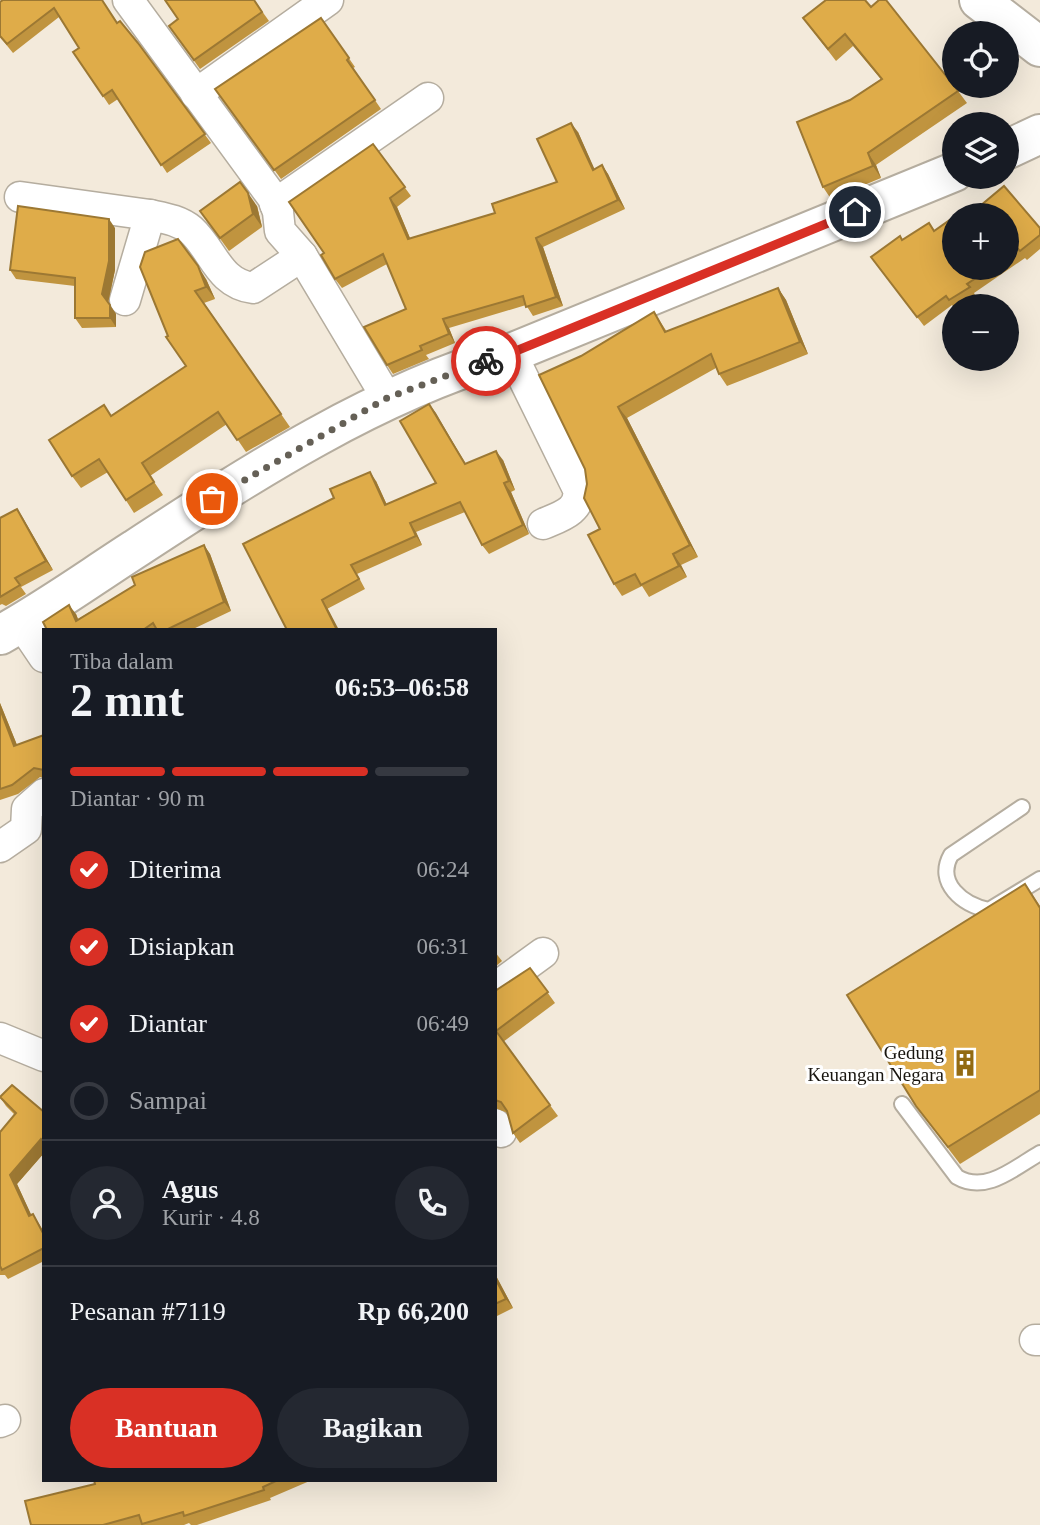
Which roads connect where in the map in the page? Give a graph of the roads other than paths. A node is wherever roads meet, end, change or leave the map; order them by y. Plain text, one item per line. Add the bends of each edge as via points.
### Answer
1 (128, 0) edge
2 (328, 0) edge
3 (979, 0) edge
4 (1040, 47) edge
5 (196, 94) junction
6 (428, 98) dead end
7 (1040, 135) edge
8 (1019, 144) edge
9 (942, 177) edge
10 (20, 197) dead end
11 (275, 204) junction
12 (149, 215) junction
13 (302, 256) junction
14 (125, 300) dead end
15 (511, 353) junction
16 (387, 398) junction
17 (543, 524) dead end
18 (10, 629) edge
19 (42, 655) edge
20 (42, 796) edge
21 (1022, 807) dead end
22 (0, 847) edge
23 (1040, 879) edge
24 (543, 953) dead end
25 (497, 987) edge
26 (0, 1038) edge
27 (42, 1055) edge
28 (902, 1104) edge
29 (1040, 1153) edge

1 - 5 street
2 - 5 street
3 - 4 street
5 - 11 street
6 - 11 street
7 - 8 street
9 - 15 street
10 - 12 street
11 - 13 street via 280,230
12 - 13 street via 192,230 221,272 244,287 253,288
12 - 14 street
13 - 16 street
15 - 16 street
15 - 17 street via 578,489 573,509
16 - 18 street via 212,499
18 - 19 street
20 - 22 street via 27,809 26,829
21 - 23 lane via 951,855 945,865 946,880 964,901 989,910
24 - 25 street
26 - 27 street
28 - 29 lane via 957,1177 969,1184 987,1184

